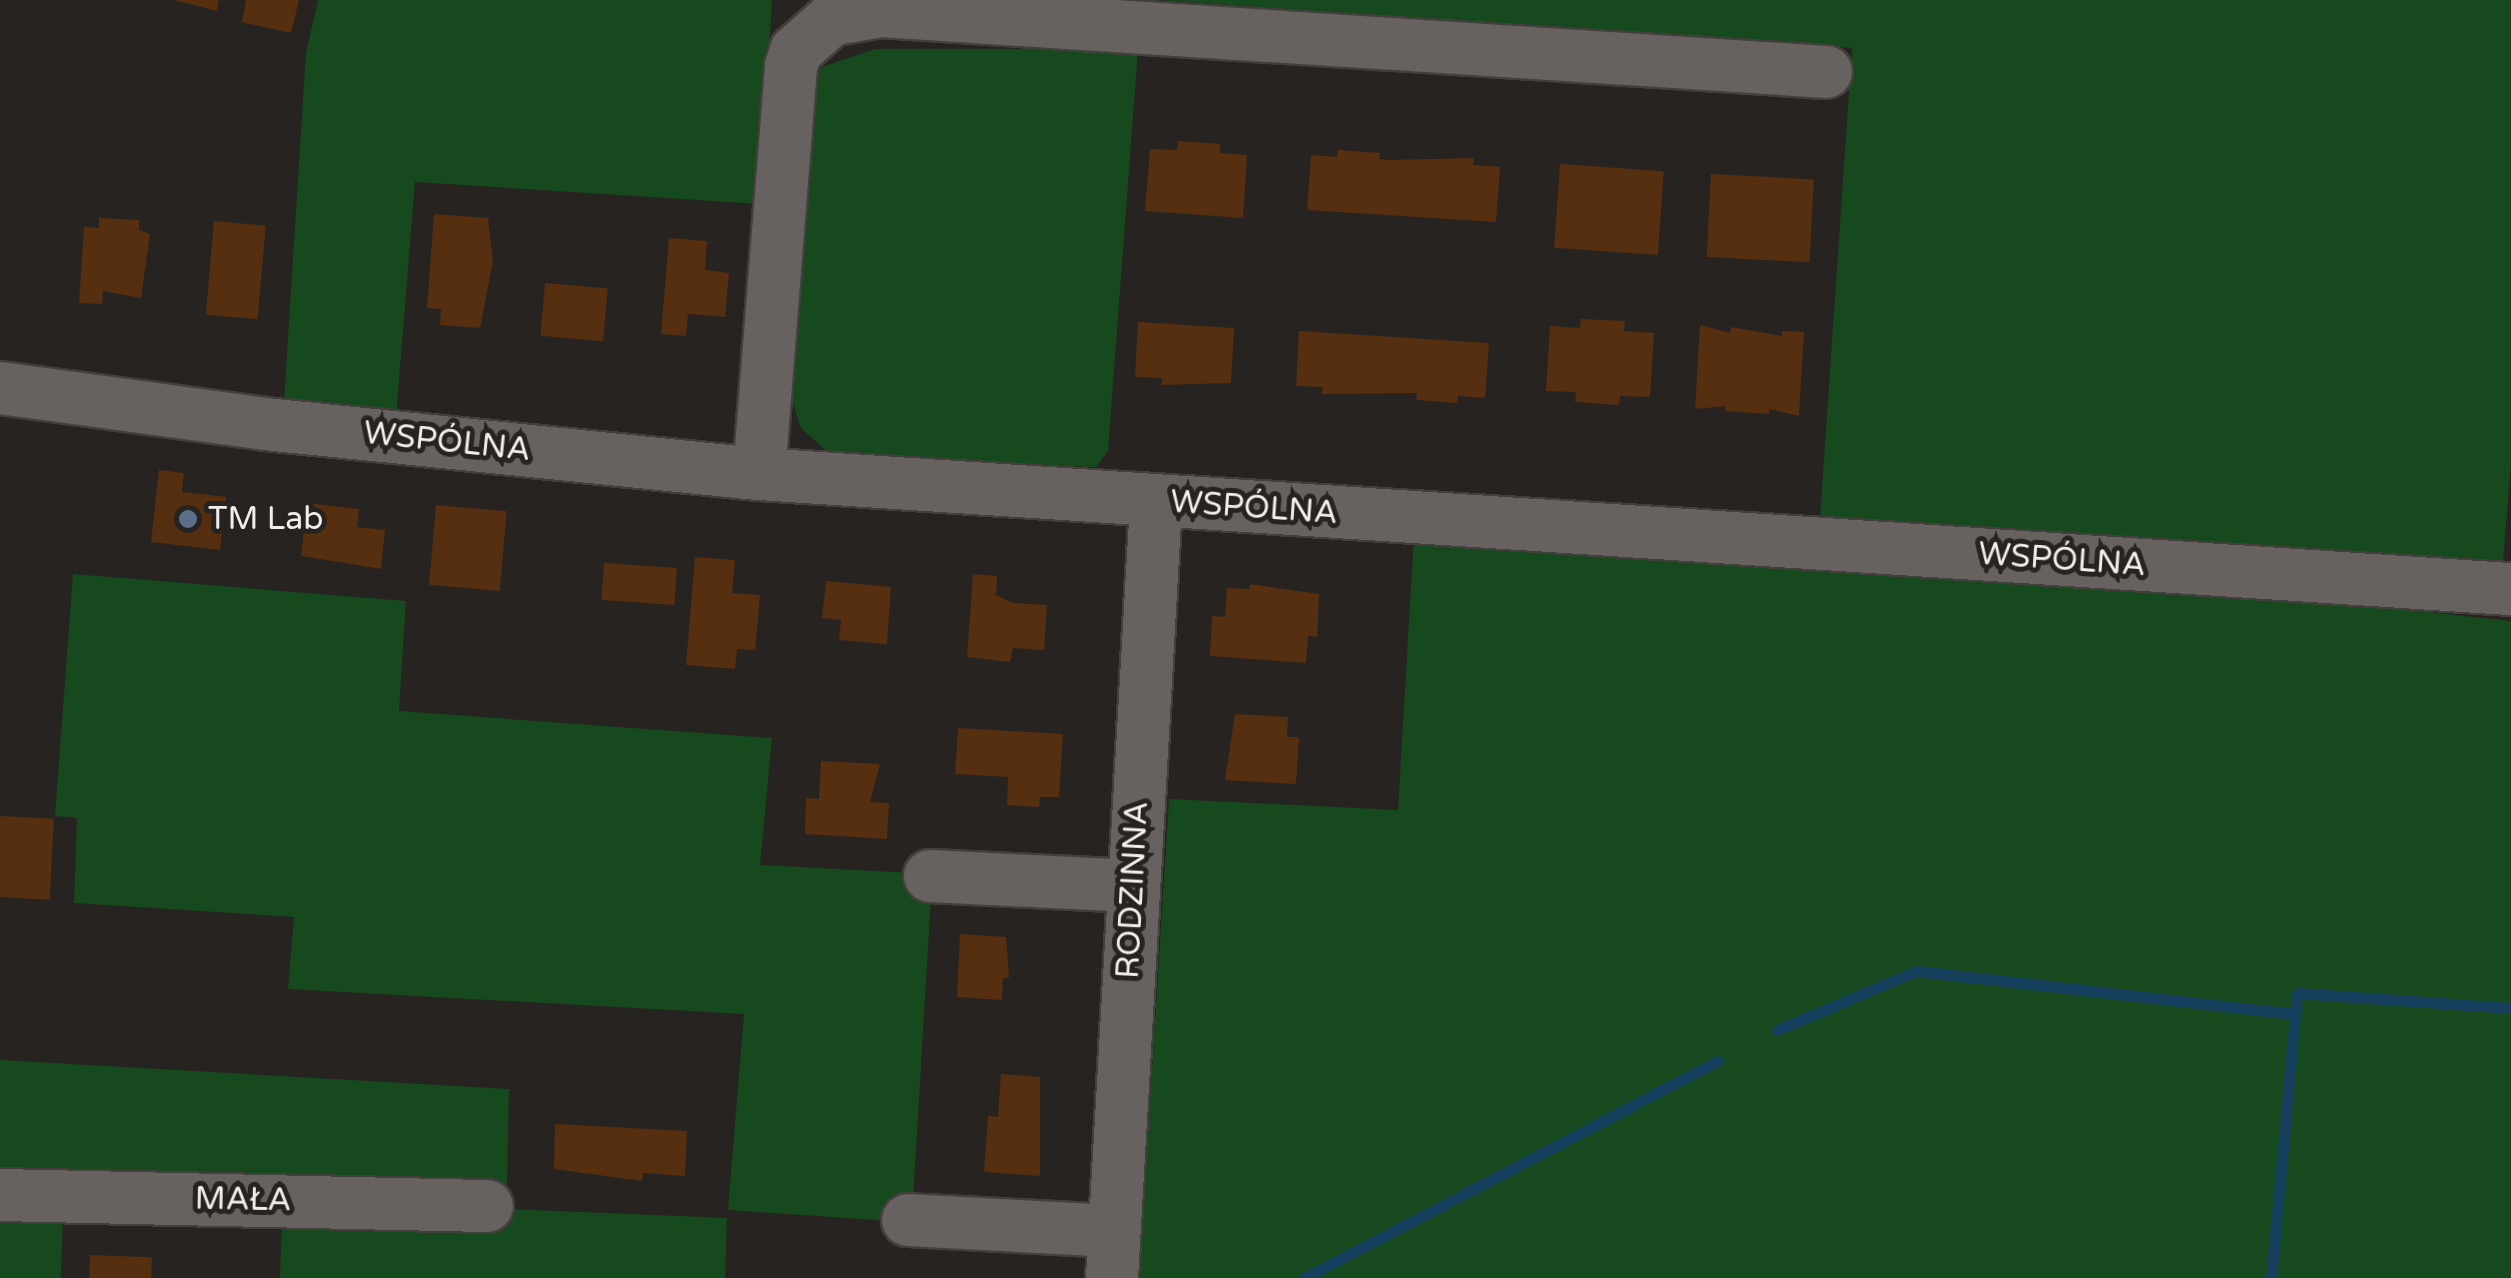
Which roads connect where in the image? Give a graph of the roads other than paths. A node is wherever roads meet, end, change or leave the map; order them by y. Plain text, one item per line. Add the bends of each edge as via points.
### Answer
1 (1826, 72) dead end
2 (0, 388) edge
3 (759, 474) junction
4 (1156, 502) junction
5 (2511, 588) edge
6 (930, 876) dead end
7 (1133, 886) junction
8 (0, 1195) edge
9 (486, 1206) dead end
10 (908, 1220) dead end
11 (1113, 1254) edge

1 - 3 street via 881,11 832,20 796,51 791,66
2 - 3 street, WSPÓLNA via 264,424
3 - 4 street, WSPÓLNA
4 - 5 street, WSPÓLNA
4 - 7 street, RODZINNA
6 - 7 street
7 - 11 street, RODZINNA
8 - 9 street, MAŁA
10 - 11 street

